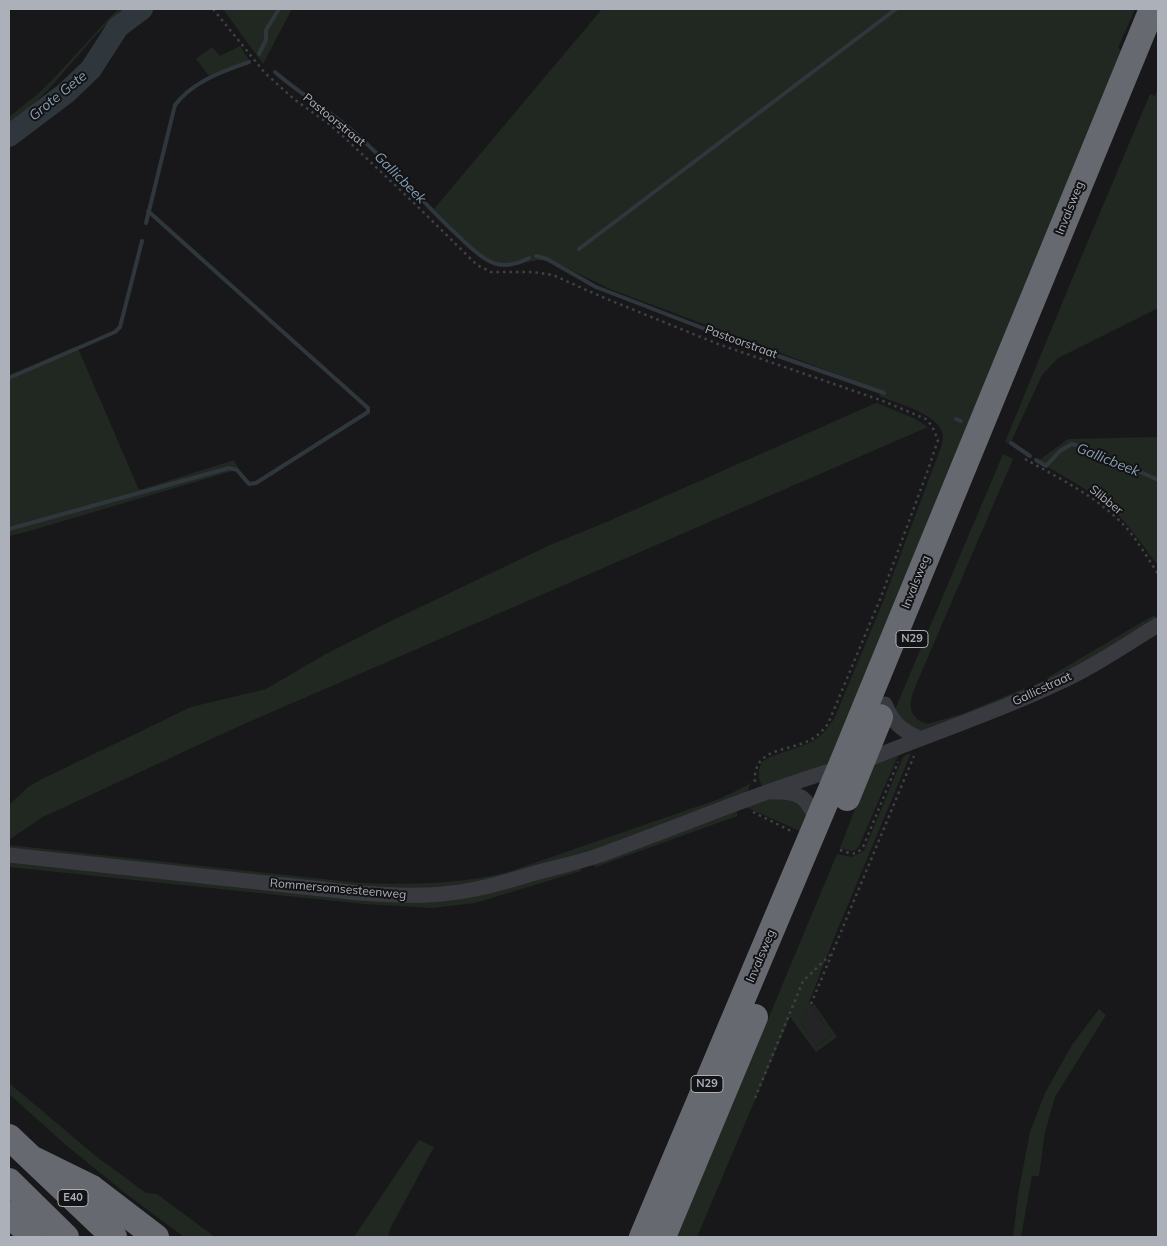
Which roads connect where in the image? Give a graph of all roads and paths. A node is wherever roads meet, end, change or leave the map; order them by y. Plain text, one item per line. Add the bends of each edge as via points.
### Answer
1 (213, 9) edge
2 (1152, 9) edge
3 (1158, 40) edge
4 (1025, 459) dead end
5 (1158, 574) edge
6 (1158, 625) edge
7 (885, 704) junction
8 (919, 738) junction
9 (901, 754) dead end
10 (851, 765) junction
11 (772, 792) junction
12 (756, 797) junction
13 (736, 803) junction
14 (808, 828) junction
15 (840, 850) dead end
16 (9, 855) edge
17 (831, 954) junction
18 (811, 1004) dead end
19 (755, 1098) dead end
20 (9, 1137) edge
21 (33, 1159) junction
22 (9, 1181) edge
23 (9, 1214) edge
24 (9, 1230) edge
25 (16, 1237) edge
26 (33, 1237) edge
27 (66, 1237) edge
28 (114, 1237) edge
29 (156, 1237) edge
30 (642, 1237) edge
31 (663, 1237) edge

1 - 12 path, Pastoorstraat via 265,73 346,139 477,265 491,272 553,275 718,344 883,401 926,419 932,426 938,440 929,467 881,597 828,724 809,740 764,756 754,773
2 - 10 highway, Invalsweg / N29
3 - 7 highway, Invalsweg / N29
4 - 5 path, Slibber via 1102,506 1130,532
6 - 8 street, Gallicstraat via 1059,683
7 - 8 street via 892,720
7 - 10 highway, Invalsweg / N29
8 - 10 street, Gallicstraat
8 - 17 path via 914,757
9 - 15 path via 864,845 854,854
10 - 11 street, Rommersomsesteenweg
10 - 14 highway, Invalsweg / N29
10 - 31 highway, Invalsweg / N29
11 - 12 street, Rommersomsesteenweg
11 - 14 street, Rommersomsesteenweg via 800,795 810,807
12 - 13 street, Rommersomsesteenweg
13 - 14 path via 771,823
13 - 16 street, Rommersomsesteenweg via 592,857 481,888 430,895 360,893
14 - 30 highway, Invalsweg / N29
17 - 18 path
17 - 19 path via 803,981
20 - 21 highway, E40
21 - 28 highway, E40
21 - 29 highway via 92,1188
22 - 27 highway, E40
23 - 26 highway
24 - 25 highway

